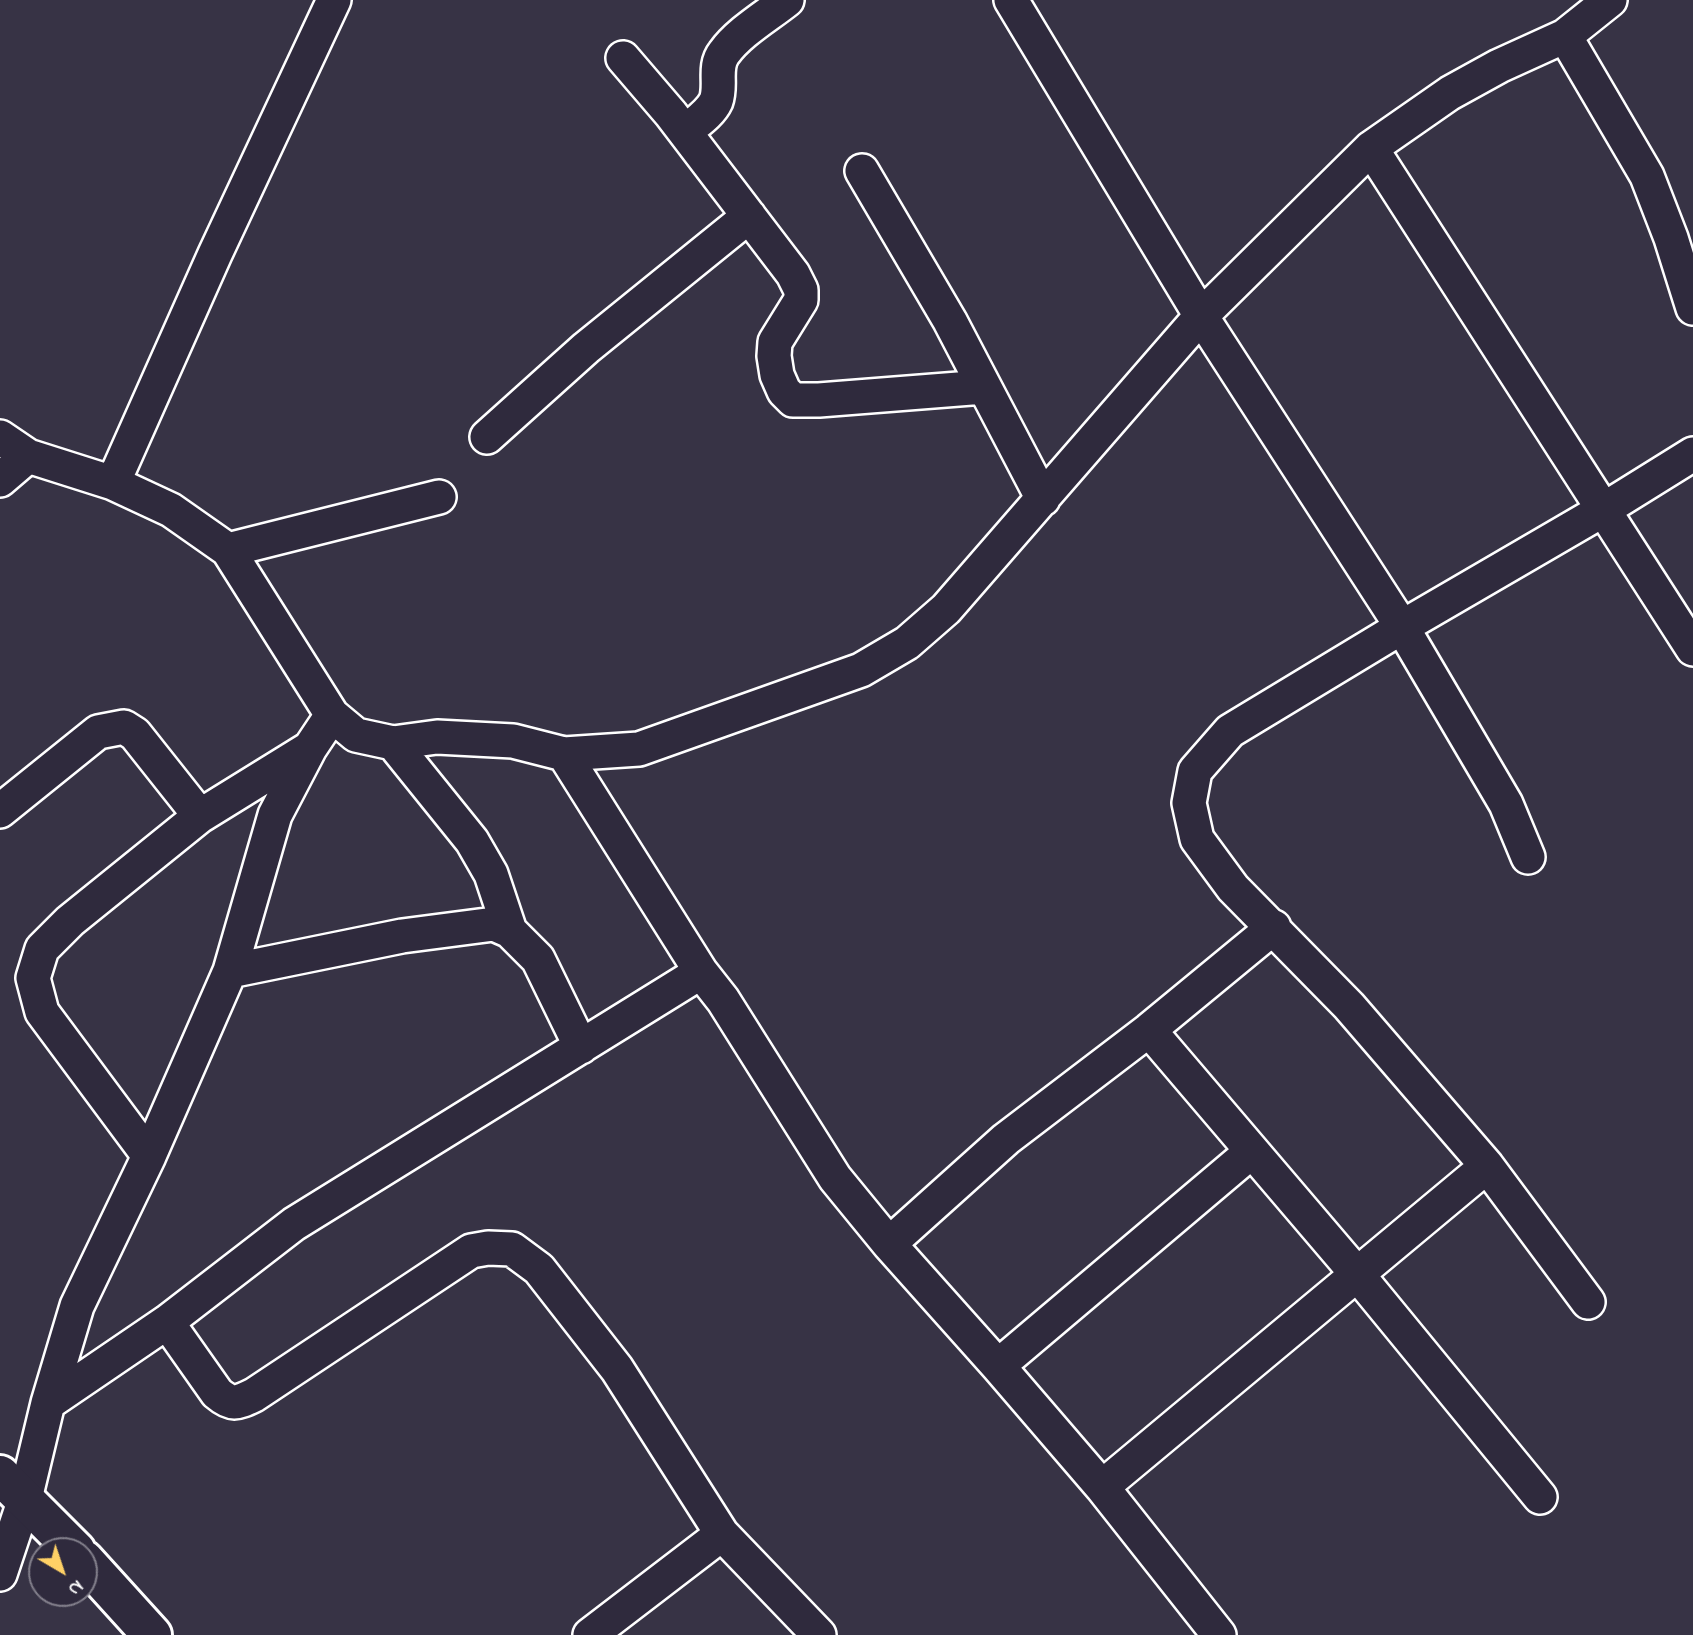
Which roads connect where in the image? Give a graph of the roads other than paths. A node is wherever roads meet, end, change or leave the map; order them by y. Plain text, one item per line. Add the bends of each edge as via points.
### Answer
1 (334, 0) edge
2 (787, 0) edge
3 (1011, 0) edge
4 (1610, 0) edge
5 (1565, 36) junction
6 (623, 58) dead end
7 (685, 132) junction
8 (1371, 148) junction
9 (862, 171) dead end
10 (749, 216) junction
11 (1693, 308) edge
12 (1200, 316) junction
13 (984, 387) junction
14 (0, 437) edge
15 (487, 437) dead end
16 (1693, 454) edge
17 (28, 456) junction
18 (0, 480) edge
19 (113, 483) junction
20 (439, 497) dead end
21 (1042, 499) junction
22 (1604, 510) junction
23 (228, 550) junction
24 (1402, 627) junction
25 (1693, 649) edge
26 (332, 715) junction
27 (393, 743) junction
28 (310, 748) junction
29 (564, 754) junction
30 (0, 811) edge
31 (200, 816) junction
32 (1528, 857) dead end
33 (1274, 927) junction
34 (510, 931) junction
35 (230, 971) junction
36 (701, 972) junction
37 (1149, 1030) junction
38 (581, 1047) junction
39 (1251, 1152) junction
40 (149, 1156) junction
41 (1487, 1166) junction
42 (889, 1244) junction
43 (1357, 1274) junction
44 (1588, 1302) dead end
45 (167, 1322) junction
46 (998, 1366) junction
47 (48, 1403) junction
48 (13, 1487) edge
49 (1102, 1487) junction
50 (1540, 1497) dead end
51 (722, 1534) junction
52 (62, 1537) edge
53 (0, 1574) edge
54 (98, 1575) edge
55 (816, 1634) edge
56 (152, 1635) edge
57 (590, 1635) edge
58 (1219, 1635) edge

1 - 19 street
2 - 7 street via 722,54 716,100
3 - 12 street
4 - 5 street
5 - 8 street via 1450,93
5 - 11 street via 1647,176
6 - 7 street
7 - 10 street
8 - 12 street
8 - 22 street
9 - 13 street
10 - 13 street via 801,290 802,300 775,342 777,375 793,400
10 - 15 street via 586,348
12 - 21 street
12 - 24 street
13 - 21 street
14 - 17 street
16 - 22 street
17 - 18 street
17 - 19 street
19 - 23 street via 171,510
20 - 23 street
21 - 29 street via 946,608 906,643 861,670 639,749
22 - 24 street
22 - 25 street
23 - 26 street
24 - 32 street via 1506,804
24 - 33 street via 1230,731 1195,771 1189,803 1197,839 1233,888
26 - 27 street via 356,735
26 - 28 street
27 - 29 street via 438,737 513,741
27 - 34 street via 472,841 491,874
28 - 31 street
28 - 35 street via 275,815
29 - 36 street
30 - 31 street via 98,732 124,727 135,734
31 - 40 street via 42,948 33,978 42,1012
33 - 37 street
33 - 41 street
34 - 35 street via 494,924 402,936
34 - 38 street via 538,959
35 - 40 street
36 - 38 street
36 - 42 street via 835,1178
37 - 39 street
37 - 42 street via 1006,1139
38 - 45 street via 294,1224
39 - 43 street
39 - 46 street
40 - 47 street via 77,1306
41 - 43 street
41 - 44 street
42 - 46 street
43 - 49 street
43 - 50 street
45 - 47 street
45 - 51 street via 217,1393 226,1401 237,1402 471,1251 512,1249 540,1269 617,1368
46 - 49 street
47 - 48 street
48 - 52 main road
48 - 53 street
49 - 58 street
51 - 55 street
51 - 57 street
54 - 56 main road

